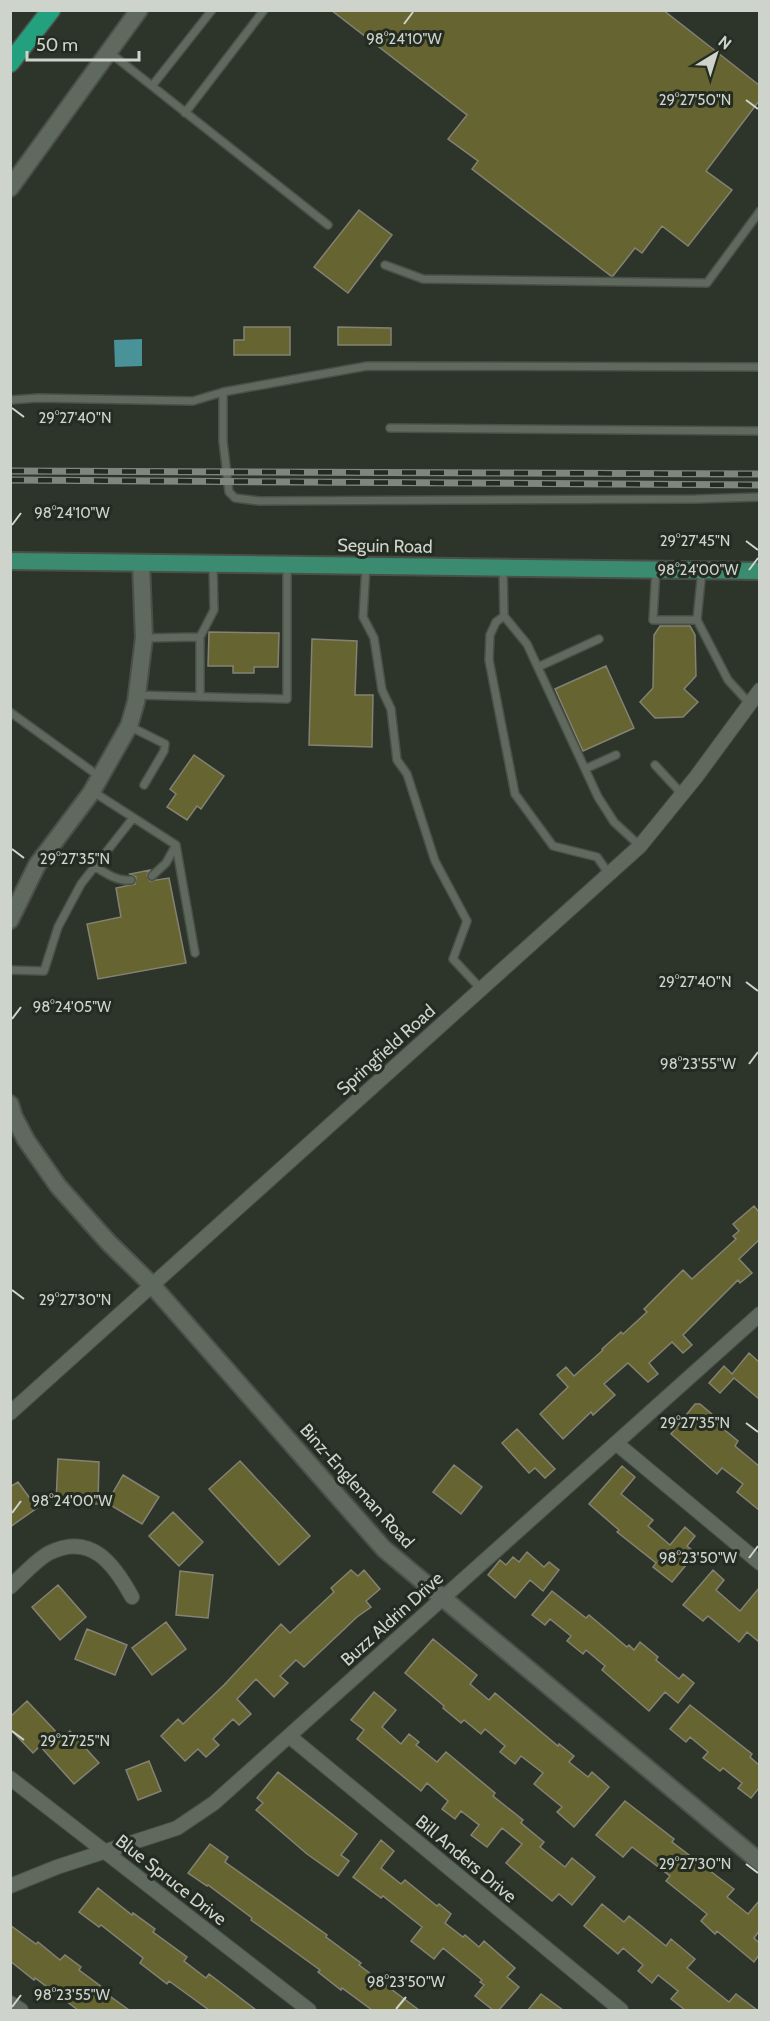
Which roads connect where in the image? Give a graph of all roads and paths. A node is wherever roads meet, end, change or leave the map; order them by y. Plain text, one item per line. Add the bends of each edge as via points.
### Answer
1 (51, 10) edge
2 (57, 10) edge
3 (139, 10) edge
4 (212, 10) edge
5 (264, 10) edge
6 (31, 37) junction
7 (109, 52) junction
8 (10, 63) edge
9 (152, 86) junction
10 (185, 113) junction
11 (10, 188) edge
12 (759, 212) edge
13 (328, 225) dead end
14 (385, 265) dead end
15 (759, 367) edge
16 (222, 392) junction
17 (10, 400) edge
18 (390, 428) dead end
19 (759, 430) edge
20 (759, 497) edge
21 (10, 561) edge
22 (141, 563) junction
23 (213, 564) junction
24 (287, 565) junction
25 (366, 566) junction
26 (503, 567) junction
27 (656, 569) junction
28 (702, 570) junction
29 (759, 570) edge
30 (504, 616) junction
31 (697, 620) junction
32 (144, 638) junction
33 (200, 638) junction
34 (599, 639) dead end
35 (538, 668) junction
36 (759, 690) edge
37 (137, 695) junction
38 (200, 696) junction
39 (750, 704) junction
40 (10, 712) edge
41 (129, 726) junction
42 (616, 755) dead end
43 (655, 765) dead end
44 (585, 769) junction
45 (96, 784) junction
46 (144, 784) dead end
47 (682, 794) junction
48 (133, 818) junction
49 (176, 845) junction
50 (640, 846) junction
51 (94, 866) junction
52 (609, 874) junction
53 (152, 876) dead end
54 (131, 880) dead end
55 (10, 920) edge
56 (195, 953) dead end
57 (10, 970) edge
58 (481, 989) junction
59 (10, 1104) edge
60 (152, 1284) junction
61 (759, 1314) edge
62 (10, 1413) edge
63 (616, 1443) junction
64 (759, 1563) edge
65 (10, 1587) edge
66 (132, 1597) dead end
67 (442, 1598) junction
68 (289, 1736) junction
69 (10, 1778) edge
70 (105, 1852) junction
71 (759, 1862) edge
72 (10, 1886) edge
73 (10, 2003) edge
74 (21, 2010) edge
75 (309, 2010) edge
76 (621, 2010) edge

1 - 6 highway
2 - 6 highway
3 - 7 street
4 - 9 lane
5 - 10 lane
6 - 8 highway
7 - 9 lane
7 - 11 street
9 - 10 lane
10 - 13 lane
12 - 14 lane via 707,283 423,279
15 - 16 lane via 368,366
16 - 17 lane via 193,401
16 - 20 lane via 223,441 229,492 234,498 393,501
18 - 19 lane
21 - 22 main road, Seguin Road
22 - 23 main road, Seguin Road
22 - 32 street
23 - 24 main road, Seguin Road
23 - 33 lane via 214,610
24 - 25 main road, Seguin Road
24 - 38 lane via 287,699
25 - 26 main road, Seguin Road
25 - 58 lane via 363,617 374,638 382,690 391,709 397,760 407,774 435,861 467,921 453,958
26 - 27 main road, Seguin Road
26 - 30 lane
27 - 28 main road, Seguin Road
27 - 31 lane via 653,620
28 - 29 main road, Seguin Road
28 - 31 lane
30 - 35 lane via 527,644
30 - 52 lane via 490,635 489,660 515,794 553,846 597,857
31 - 39 lane via 728,680
32 - 33 lane
32 - 37 street
33 - 38 lane
34 - 35 lane
35 - 44 lane
36 - 39 street, Springfield Road
37 - 38 lane
37 - 41 street
39 - 47 street, Springfield Road
40 - 45 lane
41 - 45 street
41 - 46 lane via 165,744
42 - 44 lane
43 - 47 lane
44 - 50 lane via 614,822
45 - 48 lane
45 - 55 street via 37,866
47 - 50 street, Springfield Road
48 - 49 lane
48 - 51 lane
49 - 53 lane via 166,863
49 - 56 lane
50 - 52 street, Springfield Road
51 - 54 lane via 113,877
51 - 57 lane via 58,927 44,971
52 - 58 street, Springfield Road
58 - 60 street, Springfield Road
59 - 60 street, Binz-Engleman Road via 26,1140 58,1186
60 - 62 street, Springfield Road
60 - 67 street, Binz-Engleman Road via 384,1549
61 - 63 street, Buzz Aldrin Drive
63 - 64 street
63 - 67 street, Buzz Aldrin Drive
65 - 66 street via 47,1553 75,1547 103,1556 119,1573
67 - 68 street, Buzz Aldrin Drive
67 - 71 street, Binz-Engleman Road
68 - 70 street, Buzz Aldrin Drive via 198,1815 177,1828
68 - 76 street, Bill Anders Drive
69 - 70 street, Blue Spruce Drive
70 - 72 street, Buzz Aldrin Drive
70 - 75 street, Blue Spruce Drive
73 - 74 street

